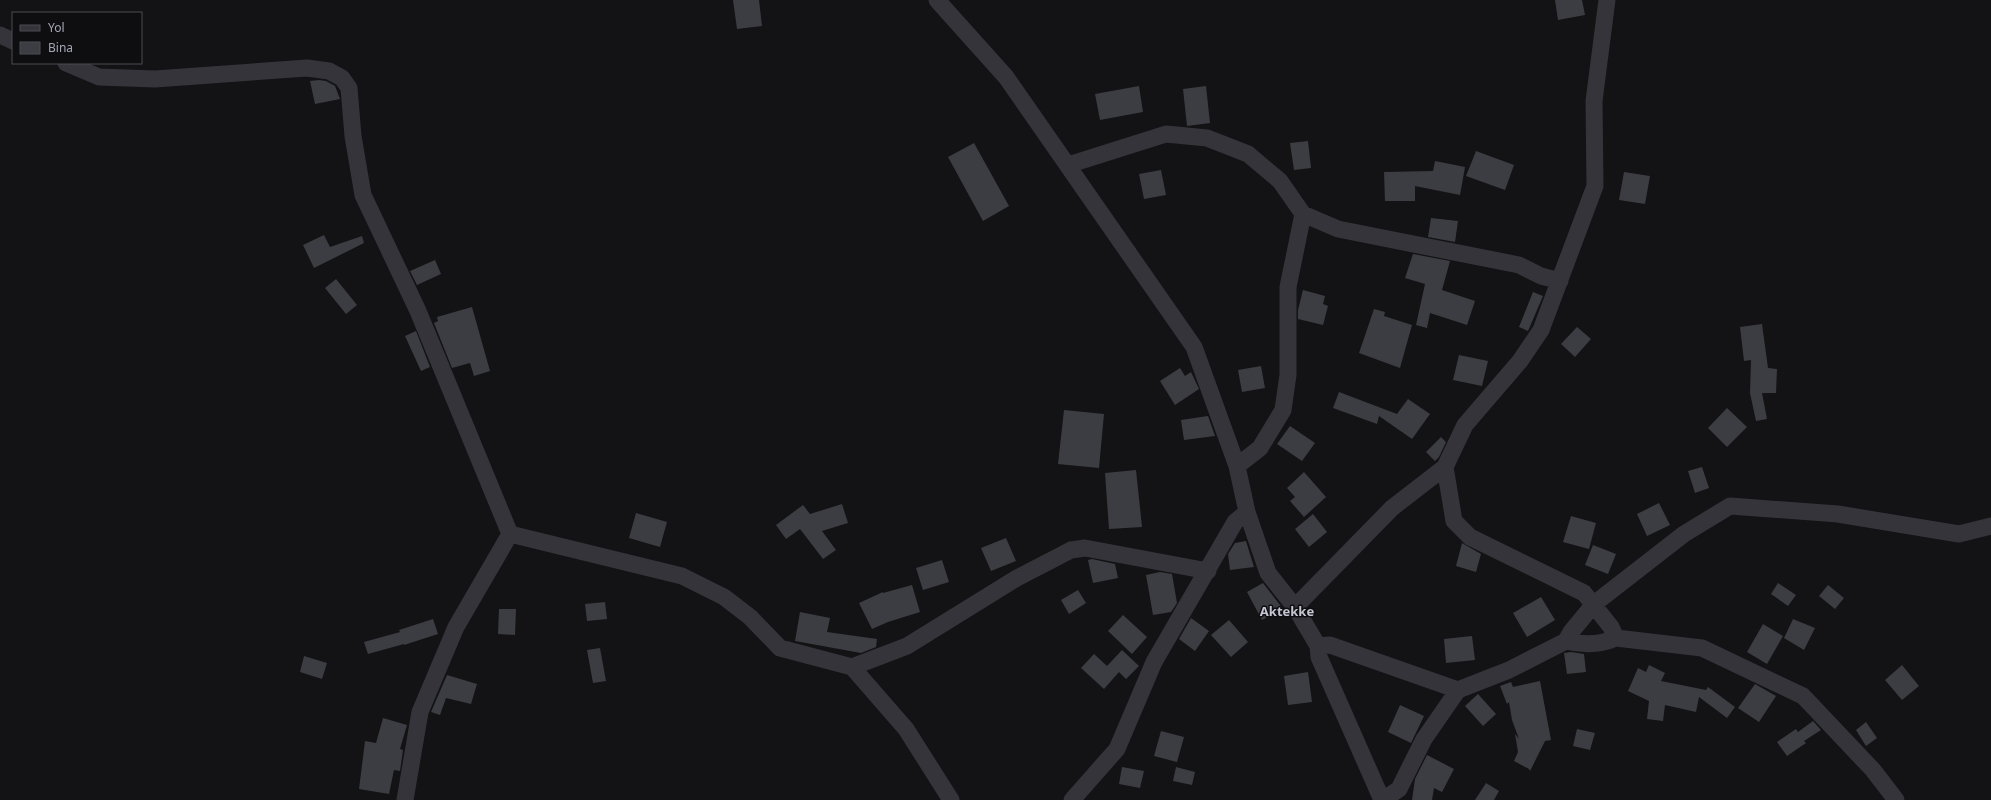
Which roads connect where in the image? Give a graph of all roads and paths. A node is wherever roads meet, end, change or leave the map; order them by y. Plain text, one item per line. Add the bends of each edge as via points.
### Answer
1 (937, 0) edge
2 (1607, 0) edge
3 (0, 35) edge
4 (12, 40) edge
5 (68, 64) edge
6 (1068, 165) junction
7 (1303, 214) junction
8 (1560, 281) junction
9 (1237, 466) junction
10 (1444, 467) junction
11 (1247, 512) junction
12 (1991, 526) edge
13 (510, 534) junction
14 (1208, 571) junction
15 (1594, 604) junction
16 (1295, 607) junction
17 (1616, 638) junction
18 (1566, 641) junction
19 (1318, 646) junction
20 (852, 667) junction
21 (1458, 690) junction
22 (405, 800) edge
23 (951, 800) edge
24 (1072, 800) edge
25 (1382, 800) edge
26 (1896, 800) edge

1 - 6 street via 1006,77
2 - 8 street via 1594,101 1595,186
3 - 4 street
5 - 13 street via 99,77 155,79 307,68 329,71 342,78 349,88 353,136 363,194 418,311
6 - 7 street via 1166,134 1207,138 1248,154 1280,181
6 - 9 street via 1194,347
7 - 8 street via 1338,229 1519,265 1541,276
7 - 9 street via 1288,287 1288,375 1283,410 1260,448
8 - 10 street via 1541,330 1520,360 1465,425
9 - 11 street
10 - 15 street via 1454,521 1470,537 1584,593
10 - 16 street via 1392,508
11 - 14 street via 1235,522
11 - 16 street via 1268,573
12 - 15 street via 1959,534 1838,514 1730,506 1684,534
13 - 20 street via 682,576 724,597 750,617 780,648
13 - 22 street via 456,628 420,712
14 - 20 street via 1085,548 1071,550 1017,578 907,646
14 - 24 street via 1154,662 1117,750
15 - 17 street via 1611,626
15 - 18 street
16 - 19 street
17 - 18 street via 1586,644
17 - 26 street via 1702,648 1803,696 1873,770
18 - 21 street via 1509,670
19 - 21 street via 1330,645
19 - 25 street via 1319,656
20 - 23 street via 906,729
21 - 25 street via 1424,739 1399,789

